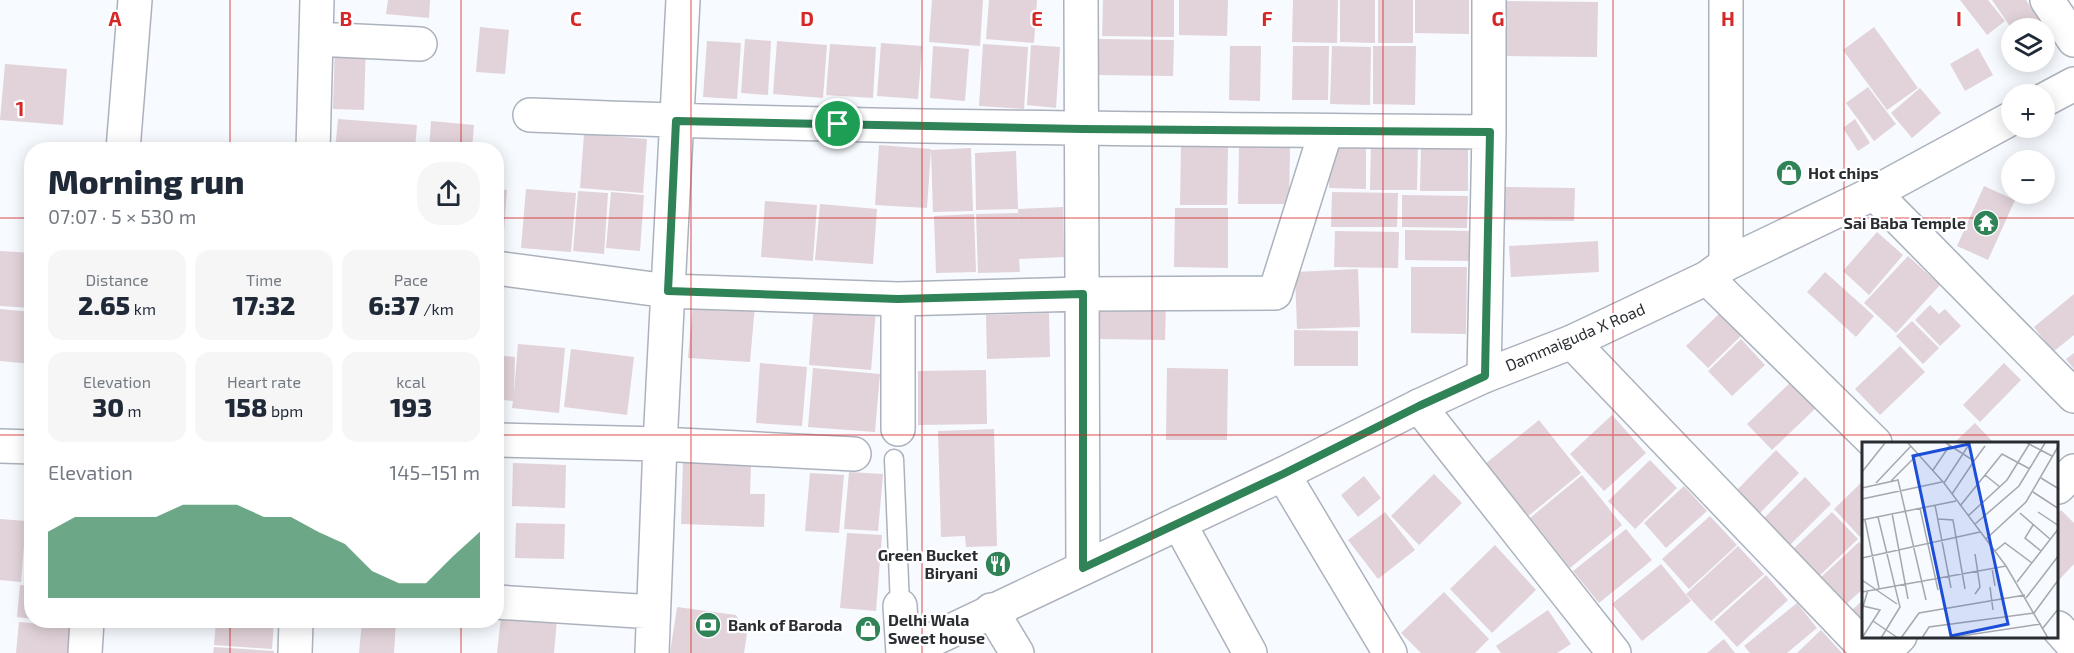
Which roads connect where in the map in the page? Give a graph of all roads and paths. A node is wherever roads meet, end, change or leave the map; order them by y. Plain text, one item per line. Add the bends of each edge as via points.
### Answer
1 (135, 0) edge
2 (317, 0) edge
3 (683, 0) edge
4 (1081, 0) edge
5 (1489, 0) edge
6 (1726, 0) edge
7 (2047, 0) edge
8 (316, 39) junction
9 (2074, 40) edge
10 (420, 44) dead end
11 (2074, 84) edge
12 (2055, 94) edge
13 (530, 115) dead end
14 (676, 121) junction
15 (2001, 124) edge
16 (1082, 129) junction
17 (1326, 131) junction
18 (1490, 132) junction
19 (124, 142) edge
20 (313, 142) edge
21 (1874, 193) junction
22 (504, 269) edge
23 (1716, 271) junction
24 (668, 291) junction
25 (1083, 294) junction
26 (898, 299) junction
27 (1572, 342) junction
28 (1485, 376) junction
29 (2074, 396) edge
30 (1419, 406) junction
31 (504, 440) edge
32 (1874, 442) edge
33 (660, 444) junction
34 (896, 444) joint
35 (0, 446) edge
36 (24, 447) edge
37 (854, 454) dead end
38 (2074, 471) edge
39 (1283, 474) junction
40 (2059, 486) edge
41 (1179, 523) junction
42 (1083, 568) junction
43 (504, 603) edge
44 (900, 606) joint
45 (991, 610) junction
46 (653, 612) junction
47 (87, 628) edge
48 (296, 628) edge
49 (2059, 629) edge
50 (1898, 638) edge
51 (2074, 646) edge
52 (85, 653) edge
53 (295, 653) edge
54 (652, 653) edge
55 (903, 653) edge
56 (1017, 653) edge
57 (1250, 653) edge
58 (1390, 653) edge
59 (1614, 653) edge
60 (1870, 653) edge
61 (1883, 653) edge

1 - 19 street
2 - 8 street
3 - 14 street
4 - 16 street
5 - 18 street
6 - 23 street
7 - 9 street
8 - 10 street
8 - 20 street
11 - 12 street
13 - 14 street
14 - 16 street
14 - 24 street
15 - 21 street, Dammaiguda X Road
16 - 17 street
16 - 25 street
17 - 18 street
17 - 25 street via 1275,293
18 - 28 street
21 - 23 street, Dammaiguda X Road
21 - 29 street
22 - 24 street
23 - 27 street, Dammaiguda X Road
23 - 32 street
24 - 26 street
24 - 33 street
25 - 26 street
25 - 42 street
26 - 34 street
27 - 28 street, Dammaiguda X Road
27 - 60 street
28 - 30 street, Dammaiguda X Road
30 - 39 street, Dammaiguda X Road
30 - 59 street
31 - 33 street
33 - 37 street
33 - 46 street
34 - 44 lane
35 - 36 street
38 - 40 street
39 - 41 street, Dammaiguda X Road
39 - 58 street
41 - 42 street, Dammaiguda X Road
41 - 57 street
42 - 45 street, Dammaiguda X Road
43 - 46 street
44 - 55 street
45 - 55 street, Dammaiguda X Road
45 - 56 street
46 - 54 street
47 - 52 street
48 - 53 street
49 - 51 street
50 - 61 street

